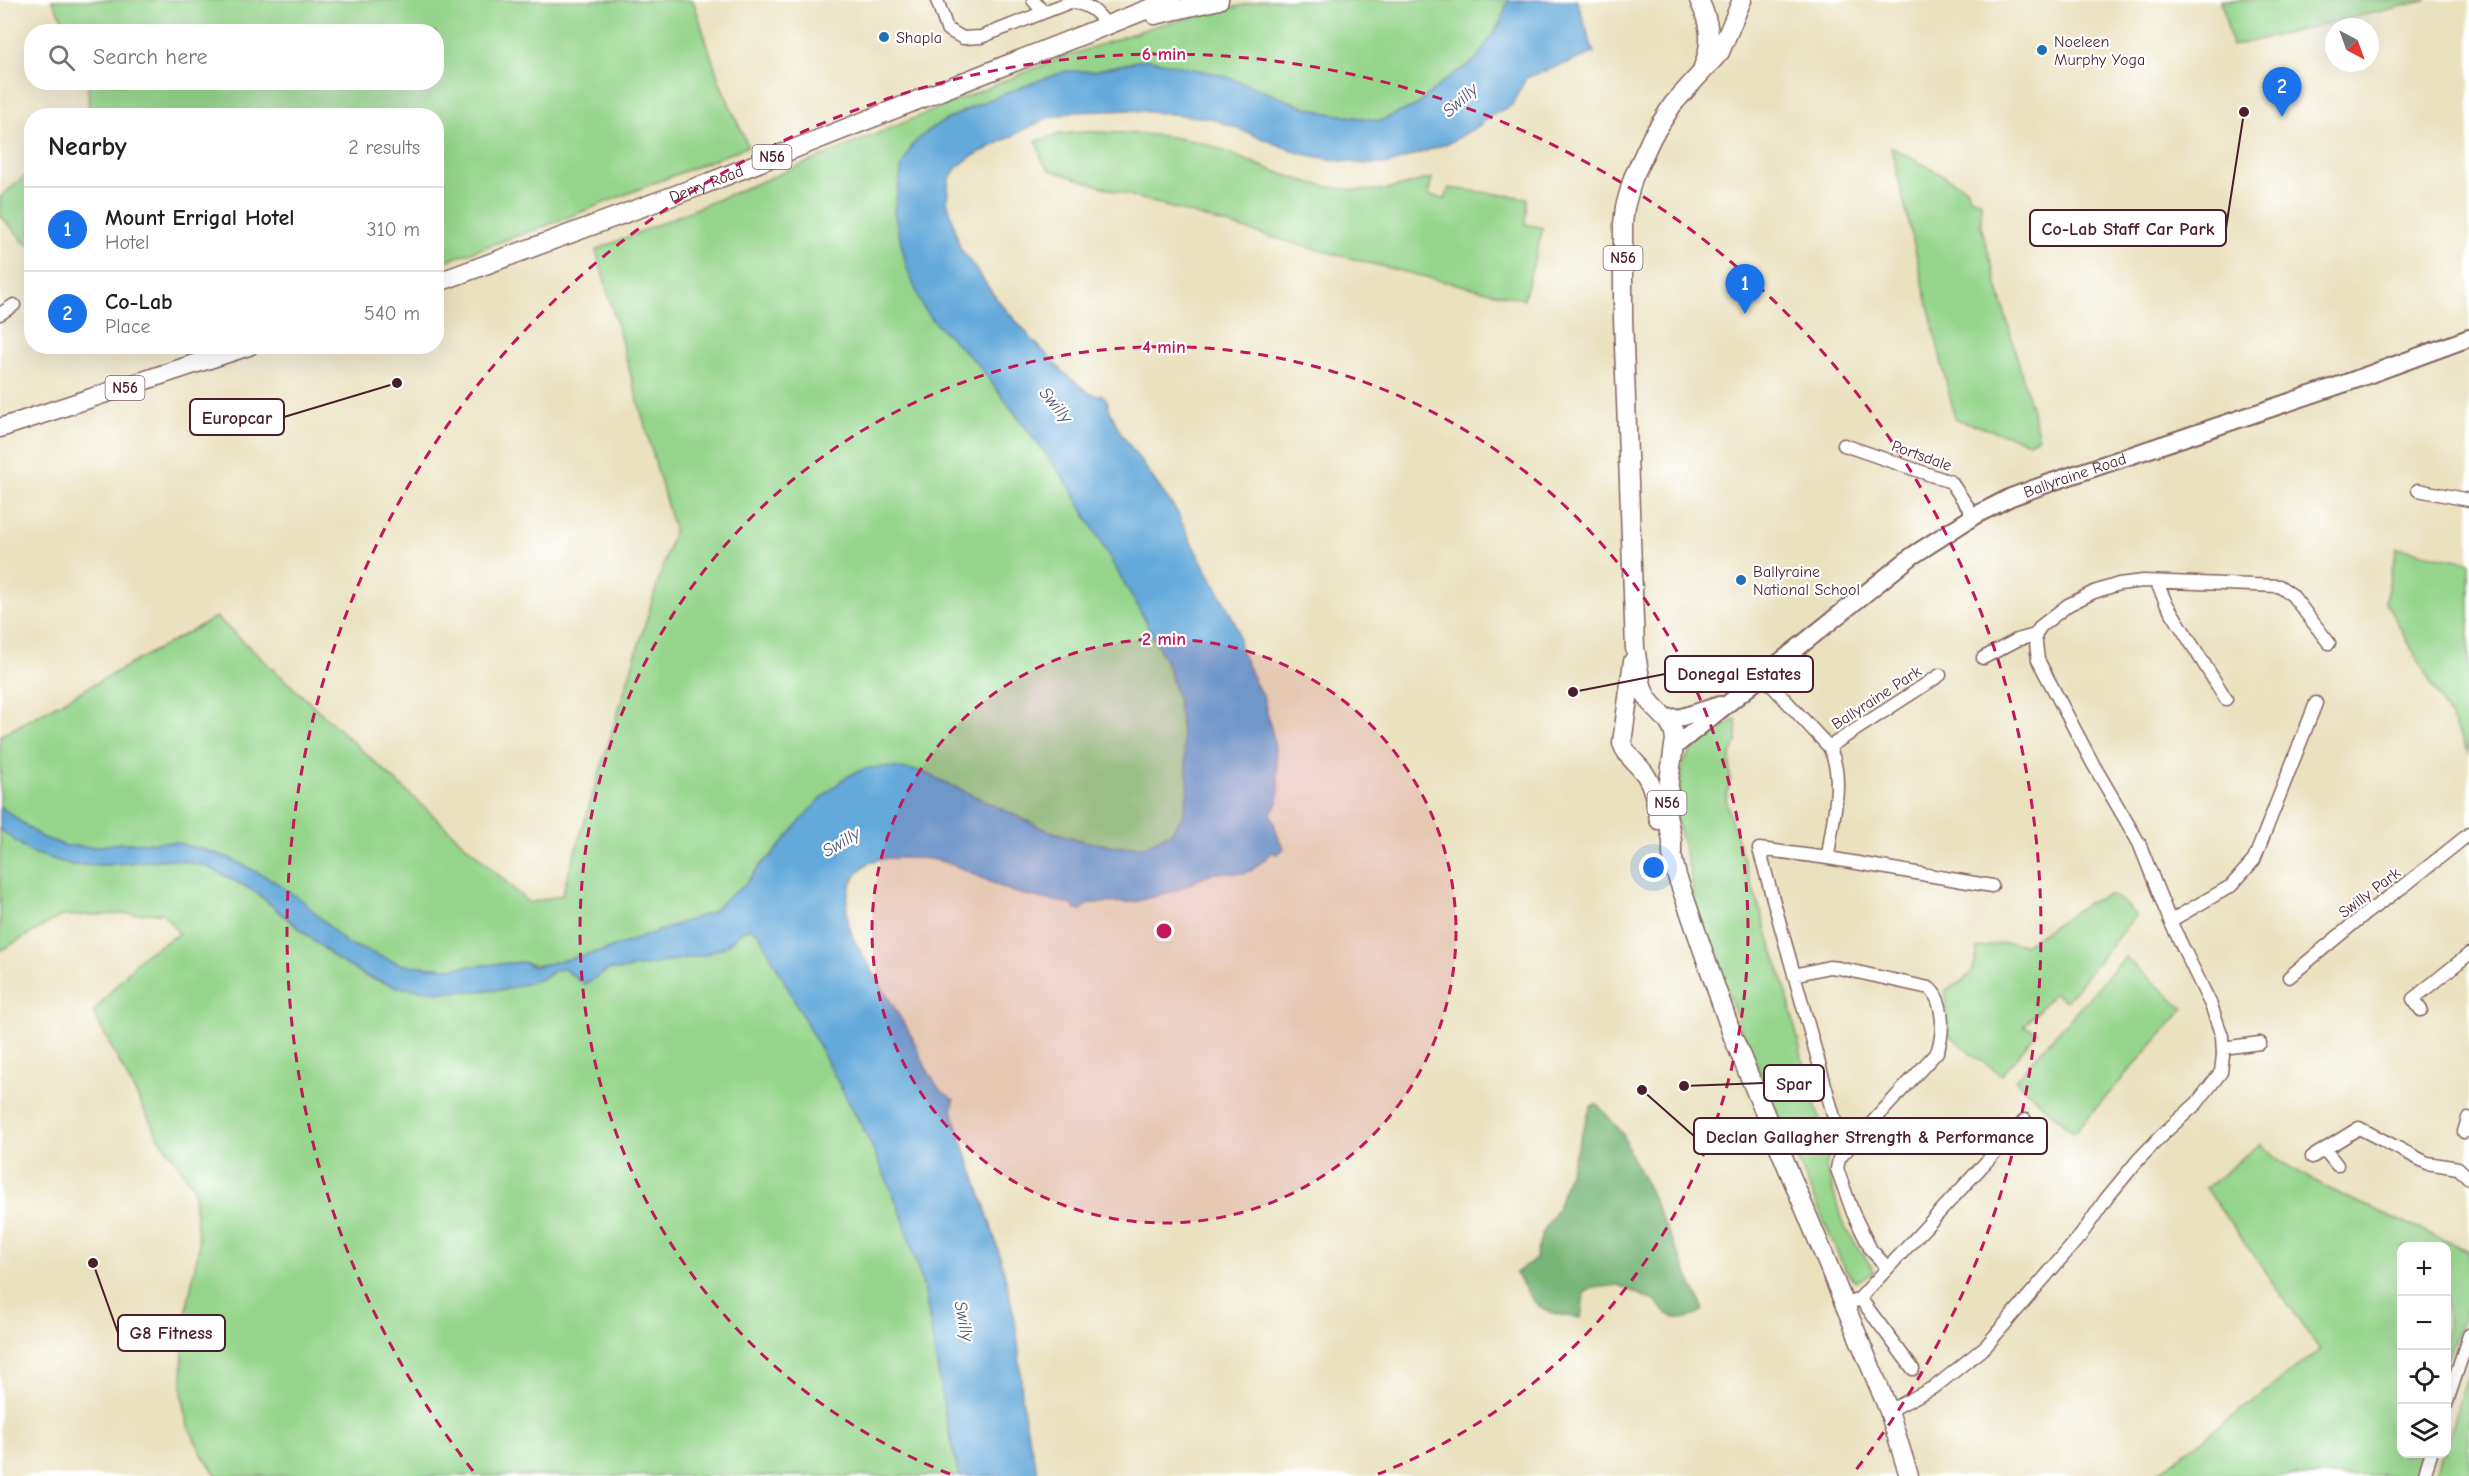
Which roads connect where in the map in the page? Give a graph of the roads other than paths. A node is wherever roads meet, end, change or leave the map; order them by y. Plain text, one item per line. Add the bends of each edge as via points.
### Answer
1 (937, 0) edge
2 (1033, 0) edge
3 (1171, 0) edge
4 (1219, 0) edge
5 (1699, 0) edge
6 (1743, 0) edge
7 (1043, 12) junction
8 (1107, 26) junction
9 (1701, 71) junction
10 (444, 280) edge
11 (15, 305) dead end
12 (0, 314) edge
13 (2469, 338) edge
14 (225, 354) edge
15 (0, 428) edge
16 (1844, 445) dead end
17 (2418, 490) dead end
18 (2469, 501) edge
19 (1974, 516) junction
20 (2157, 583) junction
21 (2035, 635) junction
22 (2329, 643) dead end
23 (1635, 648) junction
24 (1983, 658) dead end
25 (1940, 675) dead end
26 (1763, 676) junction
27 (2226, 699) dead end
28 (1728, 703) junction
29 (2316, 703) dead end
30 (1663, 716) junction
31 (1624, 729) junction
32 (1829, 747) junction
33 (1673, 749) junction
34 (1636, 762) junction
35 (2469, 834) edge
36 (1672, 855) junction
37 (1828, 858) junction
38 (1992, 886) dead end
39 (2170, 921) junction
40 (2469, 954) edge
41 (1794, 975) junction
42 (2289, 977) dead end
43 (2421, 1010) dead end
44 (2260, 1043) dead end
45 (2223, 1048) junction
46 (2466, 1117) edge
47 (2025, 1120) dead end
48 (2464, 1132) dead end
49 (2325, 1149) junction
50 (1844, 1153) junction
51 (2312, 1157) dead end
52 (2337, 1165) dead end
53 (2469, 1178) edge
54 (1888, 1268) junction
55 (1853, 1302) junction
56 (2469, 1335) edge
57 (1913, 1370) dead end
58 (2446, 1404) edge
59 (1889, 1411) junction
60 (2430, 1458) edge
61 (1909, 1476) edge
62 (2424, 1476) edge

1 - 7 street via 947,29 963,38 981,37
2 - 7 street
3 - 8 main road, Derry Road / N56
4 - 8 main road, Derry Road / N56
5 - 9 main road, N56 via 1710,36
6 - 9 main road, N56 via 1724,45
7 - 8 street via 1070,2 1083,3 1097,11
8 - 10 main road, Derry Road / N56 via 705,184
9 - 23 main road, N56 via 1648,143 1629,191 1623,224
11 - 12 street
13 - 19 main road, Ballyraine Road via 2055,481
14 - 15 main road, N56
16 - 19 street, Portsdale via 1951,482
17 - 18 street
19 - 26 main road, Ballyraine Road via 1912,556
20 - 21 street via 2119,584 2094,592 2059,612
20 - 22 street via 2279,586 2292,595
20 - 27 street
21 - 24 street
21 - 39 street via 2038,660 2139,843
23 - 30 main road, N56 via 1644,693
23 - 31 main road, N56
25 - 32 street, Ballyraine Park
26 - 28 main road, Ballyraine Road
26 - 32 street, Ballyraine Park
28 - 30 main road via 1682,717
28 - 33 main road, Ballyraine Road
29 - 39 street via 2254,860 2231,886
30 - 31 main road via 1640,713
30 - 33 main road, N56 via 1674,731
31 - 34 main road, N56 via 1624,749
32 - 37 street, Ballyraine Park via 1838,773
33 - 34 main road via 1658,764
33 - 36 main road, N56 via 1667,806
34 - 36 main road, N56 via 1650,782 1661,832
35 - 42 street, Swilly Park
36 - 55 main road, N56 via 1733,1037
37 - 38 street
37 - 41 street via 1759,849
39 - 45 street via 2211,1005
40 - 43 street via 2412,999
41 - 50 street
41 - 50 street via 1839,968 1929,988 1939,1001 1941,1034 1937,1052
44 - 45 street
45 - 59 street via 2221,1071 2209,1090 2138,1160 2081,1235 1986,1346 1936,1386
46 - 48 street
47 - 54 street
49 - 51 street
49 - 52 street
49 - 53 street via 2359,1128 2427,1163 2458,1168
50 - 54 street via 1837,1169 1850,1203 1871,1250
54 - 55 street
55 - 57 street
55 - 59 main road, N56
56 - 58 street
59 - 61 main road, N56
60 - 62 street

